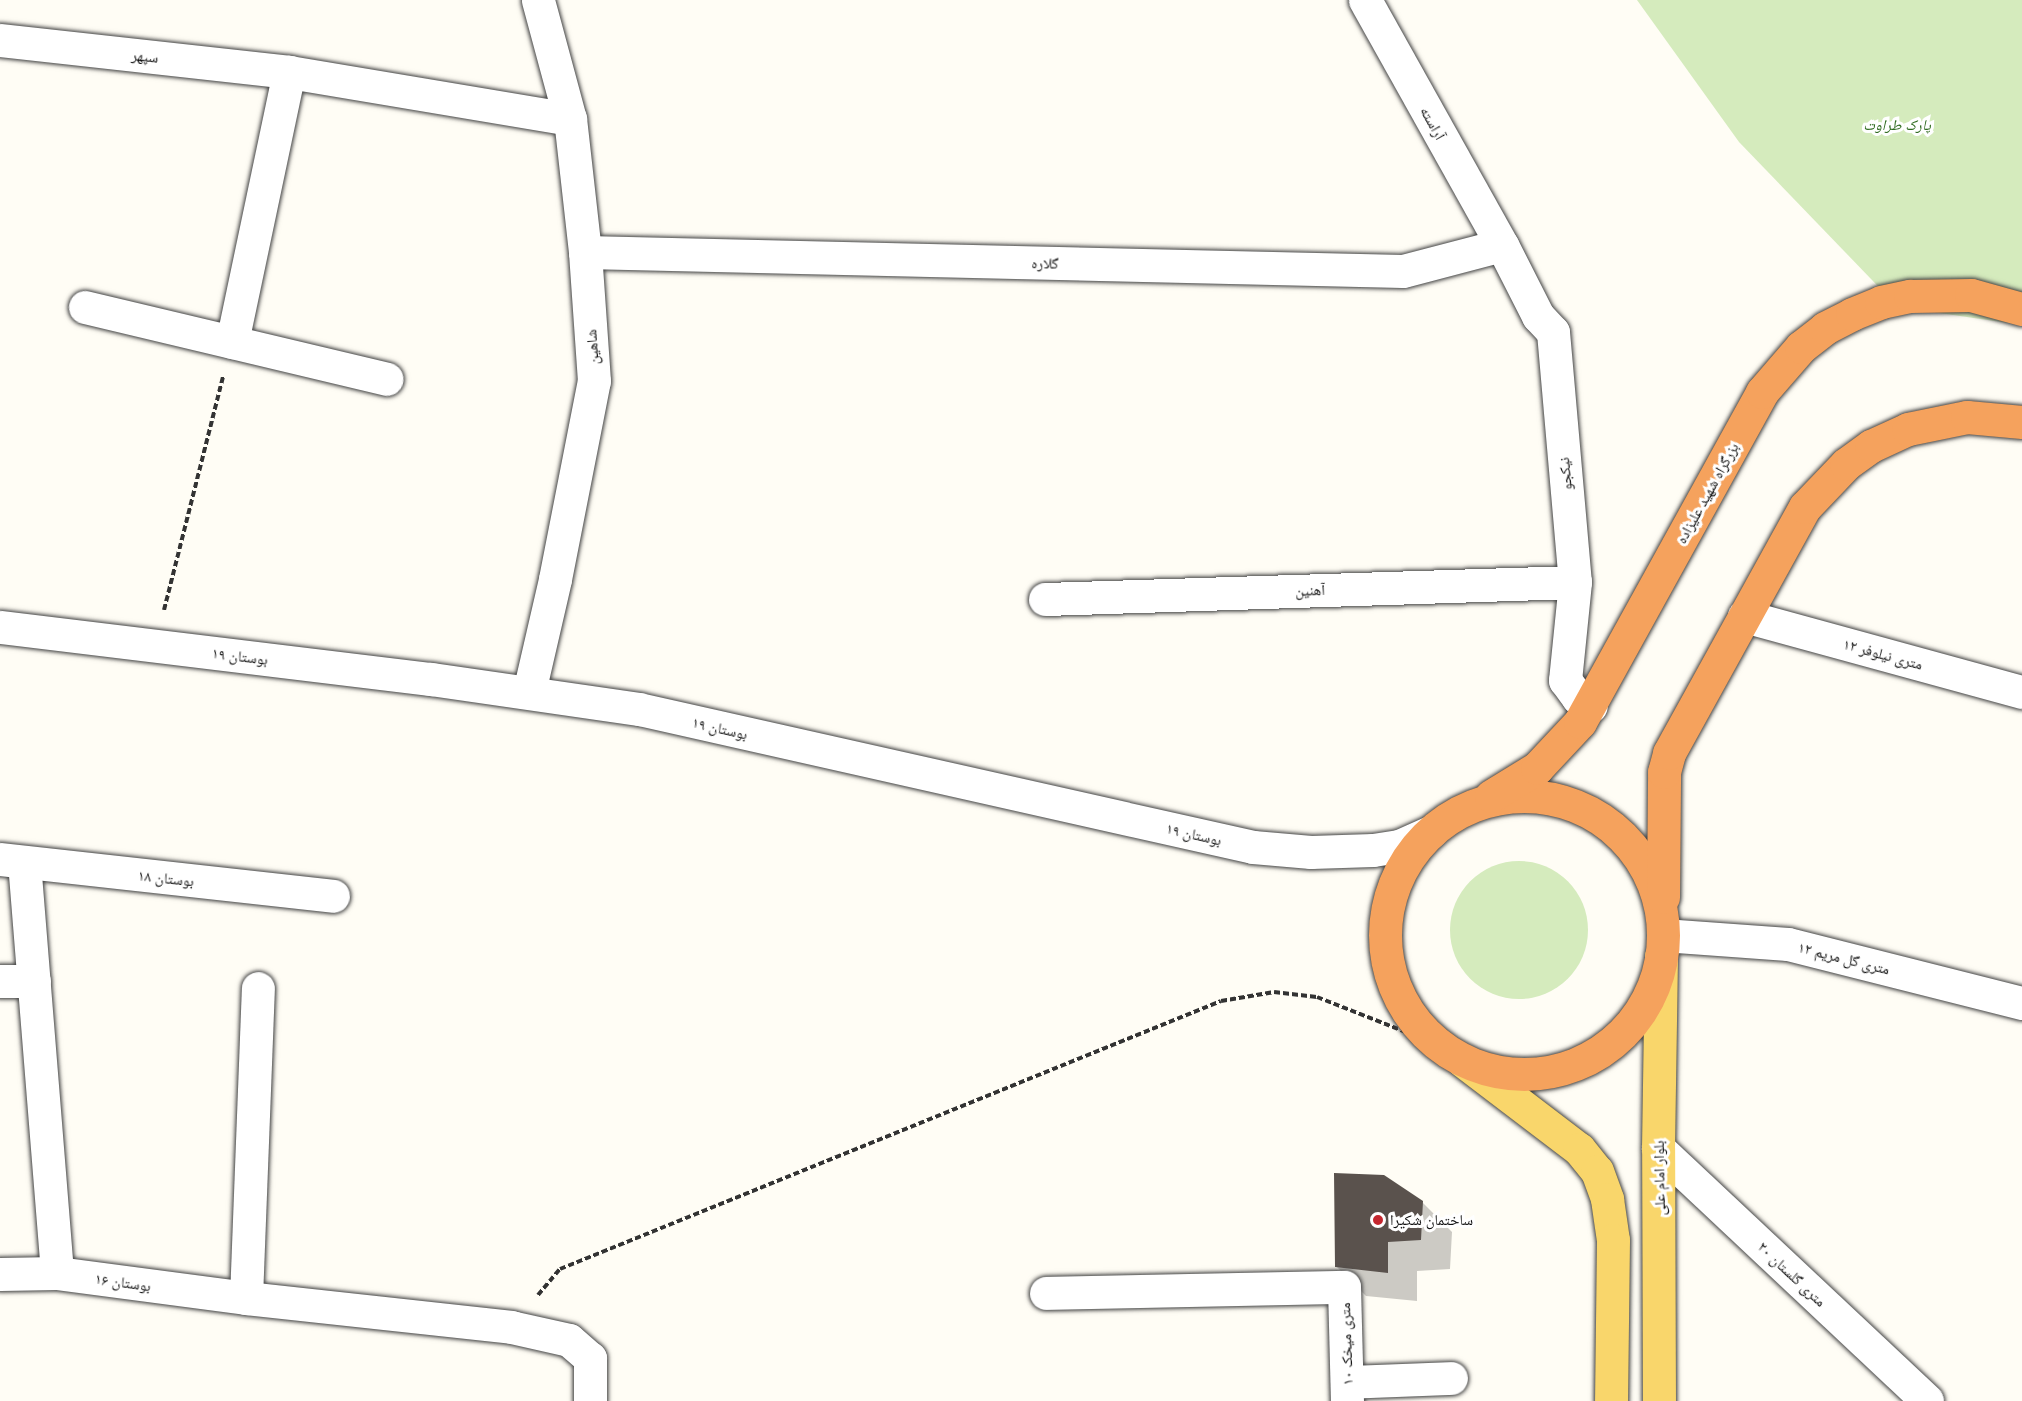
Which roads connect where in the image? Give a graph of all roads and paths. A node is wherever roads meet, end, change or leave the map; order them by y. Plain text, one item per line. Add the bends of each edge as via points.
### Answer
1 (538, 0) edge
2 (1365, 0) edge
3 (0, 40) edge
4 (289, 72) junction
5 (570, 119) junction
6 (1502, 245) junction
7 (585, 252) junction
8 (85, 307) dead end
9 (2022, 309) edge
10 (232, 342) junction
11 (387, 379) dead end
12 (2022, 422) edge
13 (1575, 582) junction
14 (1045, 599) dead end
15 (1744, 616) junction
16 (0, 627) edge
17 (155, 646) junction
18 (529, 692) junction
19 (2022, 692) edge
20 (1591, 706) junction
21 (1463, 810) junction
22 (1431, 832) junction
23 (12, 861) edge
24 (333, 896) dead end
25 (1662, 939) junction
26 (0, 981) edge
27 (34, 981) junction
28 (258, 988) dead end
29 (2022, 1003) edge
30 (1450, 1052) junction
31 (1658, 1148) junction
32 (57, 1273) junction
33 (0, 1274) edge
34 (1046, 1293) dead end
35 (246, 1298) junction
36 (511, 1327) junction
37 (1451, 1378) dead end
38 (1347, 1391) edge
39 (590, 1401) edge
40 (1611, 1401) edge
41 (1659, 1401) edge
42 (1927, 1401) edge

1 - 5 street, شاهین
2 - 6 street, آراسته
3 - 4 street, سپهر
4 - 5 street, سپهر
4 - 10 street
5 - 7 street, شاهین
6 - 7 street, گلاره via 1403,271
6 - 13 street, نیکجو via 1538,316 1552,332
7 - 18 street, شاهین via 594,381
8 - 10 street
9 - 20 highway, بزرگراه شهید علیزاده via 1971,295 1930,293 1900,297 1834,323 1794,353 1762,392
10 - 11 street
10 - 17 path
12 - 15 highway via 1977,417 1937,421 1908,429 1862,452 1831,477 1805,507
13 - 14 street, آهنین
13 - 20 street, نیکجو via 1565,680 1578,698
15 - 19 street, ۱۲ متری نیلوفر
15 - 25 highway via 1666,762
16 - 17 street, بوستان ۱۹
17 - 18 street, بوستان ۱۹
18 - 22 street, بوستان ۱۹ via 639,710 1253,847 1311,852 1373,850 1400,846
20 - 21 highway, بزرگراه شهید علیزاده via 1537,768
21 - 22 highway
21 - 25 highway via 1499,798 1538,797 1569,804 1599,818 1622,837 1654,885
22 - 30 highway via 1410,855 1395,883 1386,914 1384,946 1397,995 1410,1017
23 - 24 street, بوستان ۱۸
23 - 27 street
25 - 29 street, ۱۲ متری گل مریم via 1788,944
25 - 30 highway via 1654,984 1641,1010 1618,1038 1588,1058 1561,1069 1525,1074 1489,1070
25 - 31 main road, بلوار امام علی
26 - 27 street
27 - 32 street
28 - 35 street
30 - 36 path via 1317,997 1274,992 1221,1001 560,1269
30 - 40 main road via 1579,1149 1598,1172 1614,1240
31 - 41 main road, بلوار امام علی
31 - 42 street, ۲۰ متری گلستان
32 - 33 street, بوستان ۱۶
32 - 35 street, بوستان ۱۶
34 - 38 street, ۱۰ متری میخک via 1344,1287
35 - 36 street, بوستان ۱۶
36 - 39 street, بوستان ۱۶ via 569,1340 590,1358
37 - 38 street

